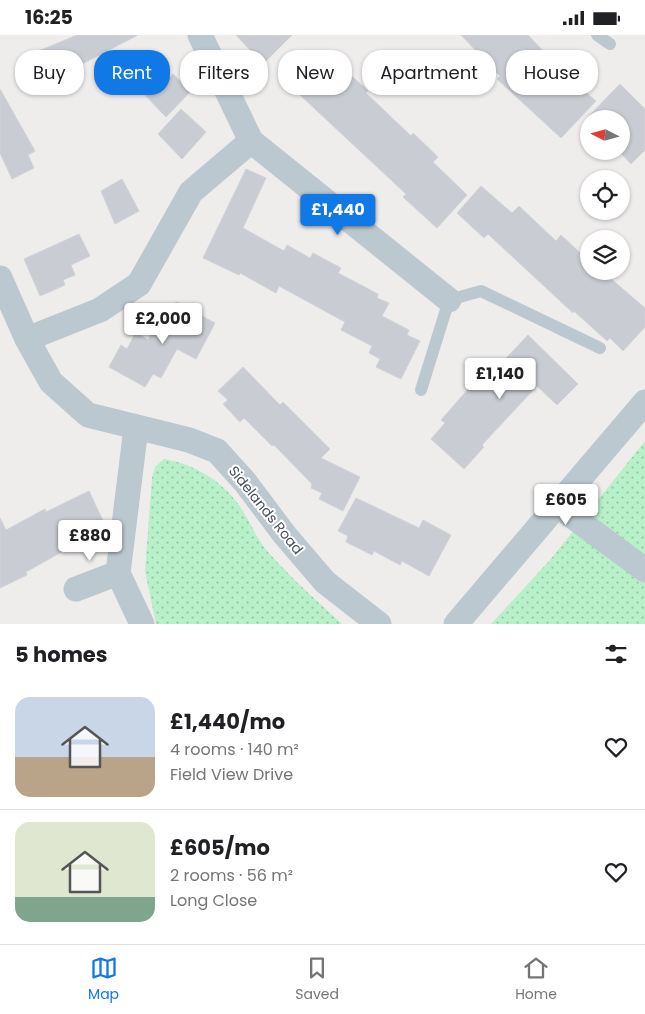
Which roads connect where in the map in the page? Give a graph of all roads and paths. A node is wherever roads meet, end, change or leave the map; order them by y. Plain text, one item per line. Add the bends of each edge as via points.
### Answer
1 (200, 35) edge
2 (597, 35) edge
3 (610, 44) dead end
4 (251, 141) junction
5 (0, 278) edge
6 (449, 300) junction
7 (27, 339) junction
8 (600, 348) dead end
9 (421, 390) dead end
10 (645, 402) edge
11 (136, 428) junction
12 (557, 505) junction
13 (645, 570) edge
14 (118, 573) junction
15 (76, 589) dead end
16 (142, 624) edge
17 (379, 624) edge
18 (456, 624) edge

1 - 4 street
2 - 3 lane
4 - 6 street
4 - 7 street via 191,192 139,284 100,310
5 - 7 street, Sidelands Road
6 - 8 lane via 480,291
6 - 9 lane
7 - 11 street, Sidelands Road via 51,382 88,415
10 - 12 street
11 - 14 street
11 - 17 street, Sidelands Road via 189,440 217,451 246,482 325,582
12 - 13 street
12 - 18 street
14 - 15 street
14 - 16 street

